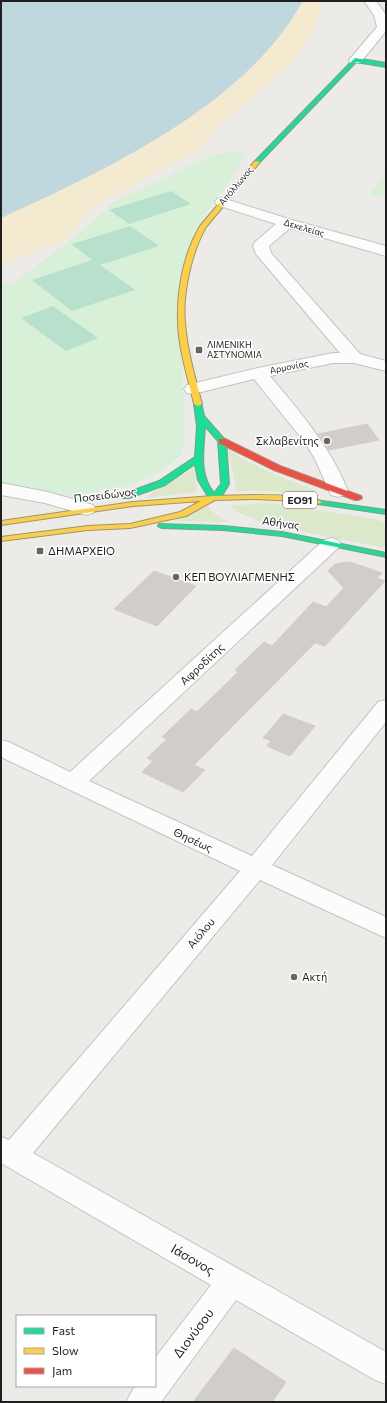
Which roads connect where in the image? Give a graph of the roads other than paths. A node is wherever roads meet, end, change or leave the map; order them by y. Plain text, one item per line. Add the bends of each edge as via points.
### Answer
1 (370, 1) edge
2 (355, 60) junction
3 (386, 65) edge
4 (222, 202) junction
5 (288, 223) junction
6 (386, 251) edge
7 (354, 358) junction
8 (386, 366) edge
9 (258, 373) junction
10 (193, 389) junction
11 (200, 416) junction
12 (222, 441) junction
13 (197, 459) junction
14 (1, 489) edge
15 (338, 491) junction
16 (213, 498) junction
17 (223, 508) dead end
18 (386, 508) edge
19 (86, 509) junction
20 (386, 512) edge
21 (245, 522) dead end
22 (1, 523) edge
23 (130, 526) junction
24 (282, 534) junction
25 (1, 539) edge
26 (331, 544) junction
27 (386, 555) edge
28 (386, 707) edge
29 (377, 730) edge
30 (1, 748) edge
31 (73, 783) junction
32 (254, 868) junction
33 (386, 928) edge
34 (7, 1153) edge
35 (232, 1281) junction
36 (386, 1369) edge
37 (156, 1382) edge
38 (153, 1387) edge
39 (142, 1402) edge

1 - 2 street, Απόλλωνος via 380,15 383,27
2 - 3 main road
2 - 4 main road, Απόλλωνος via 266,150
4 - 5 street, Δεκελείας
4 - 10 main road, Απόλλωνος via 197,237 185,274 181,320
5 - 6 street, Δεκελείας
5 - 7 street via 263,242 261,246 264,254
7 - 8 street, Αρμονίας
7 - 9 street, Αρμονίας via 333,358
9 - 10 street, Αρμονίας
9 - 15 street via 310,438 332,472
10 - 11 main road, Απόλλωνος
11 - 12 main road
11 - 13 main road
12 - 15 main road via 277,468
12 - 16 main road via 225,484
13 - 16 main road via 201,482
13 - 19 main road via 162,483
14 - 19 street via 48,498
15 - 18 main road
16 - 17 main road
16 - 19 main road, Ποσειδώνος / ΕΟ91
16 - 20 main road, Αθήνας / ΕΟ91 via 298,499
16 - 23 main road via 183,514
19 - 22 main road, Ποσειδώνος / ΕΟ91
21 - 24 main road
23 - 24 main road, Αθήνας via 224,528
23 - 25 main road via 88,528
24 - 26 main road, Αθήνας
26 - 27 main road, Αθήνας
26 - 31 street, Αφροδίτης
28 - 29 street, Αιόλου
29 - 32 street, Αιόλου
30 - 31 street, Θησέως
31 - 32 street, Θησέως
32 - 33 street, Θησέως
32 - 34 street, Αιόλου
34 - 35 street, Ιάσονος
35 - 36 street, Ιάσονος
35 - 37 street, Διονύσου
38 - 39 street, Διονύσου

